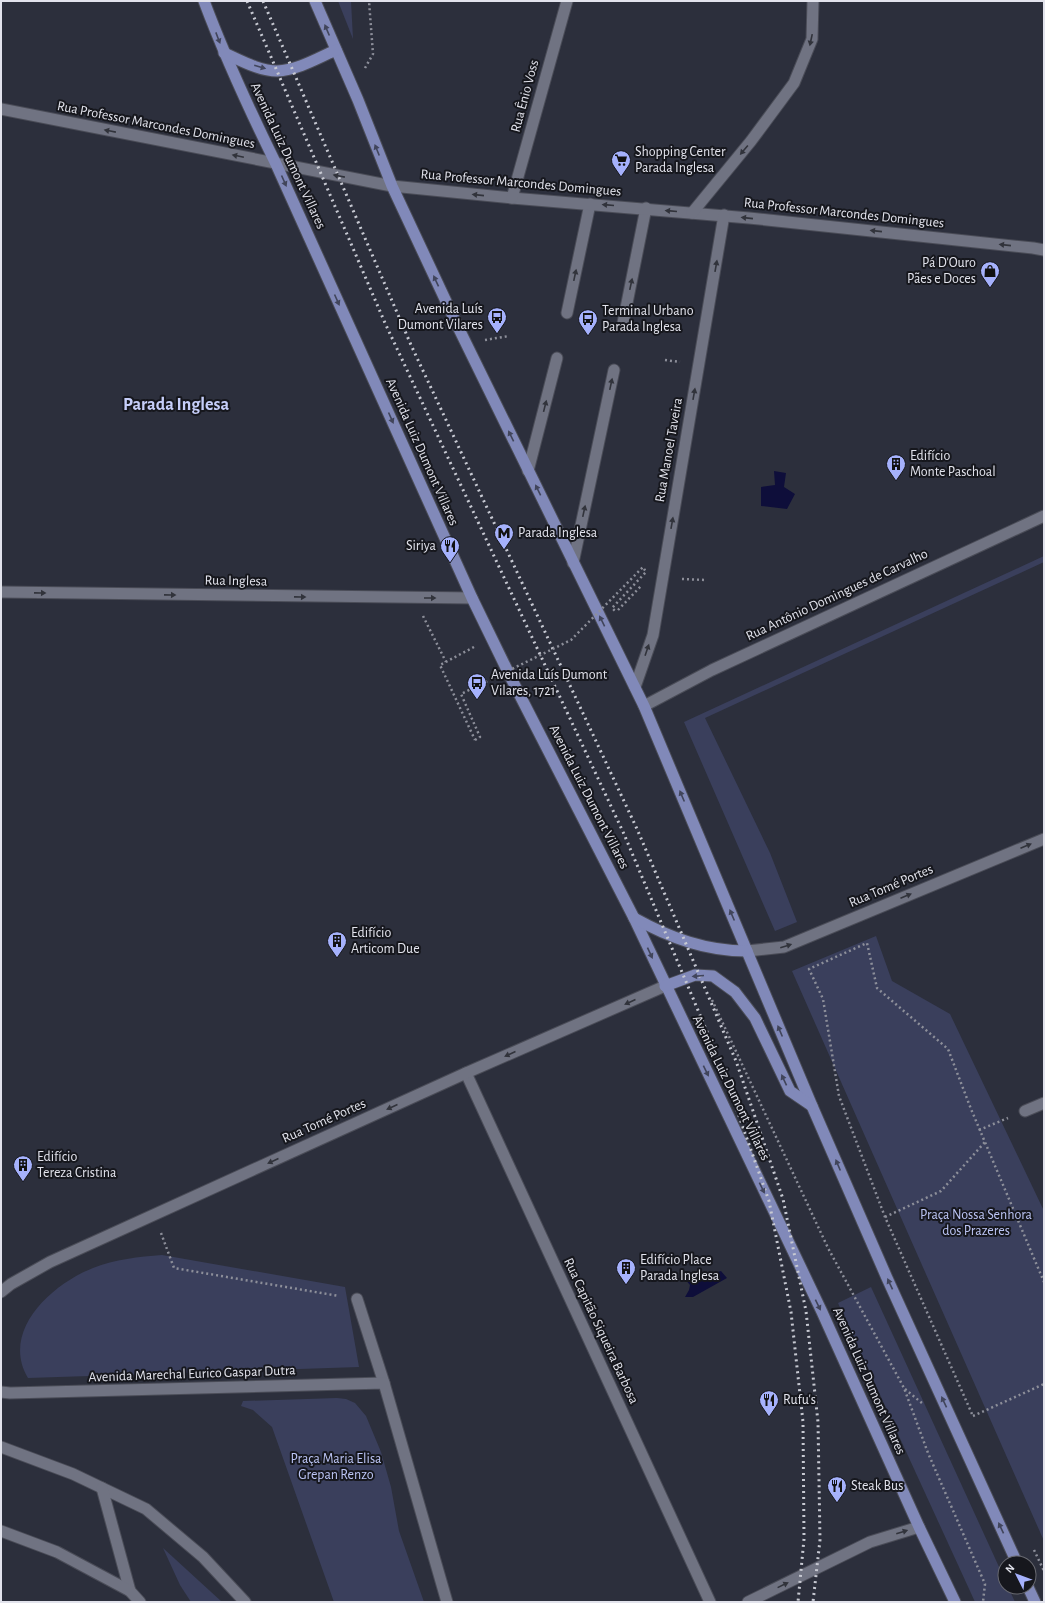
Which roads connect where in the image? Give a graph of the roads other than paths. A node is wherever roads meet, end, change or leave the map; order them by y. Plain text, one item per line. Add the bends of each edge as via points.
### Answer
1 (204, 1) edge
2 (315, 1) edge
3 (567, 1) edge
4 (813, 1) edge
5 (336, 50) junction
6 (224, 53) junction
7 (1, 109) edge
8 (276, 164) junction
9 (392, 186) junction
10 (512, 198) junction
11 (590, 204) junction
12 (646, 208) junction
13 (692, 212) junction
14 (724, 215) junction
15 (1044, 250) edge
16 (567, 313) dead end
17 (623, 323) dead end
18 (557, 358) dead end
19 (614, 370) dead end
20 (528, 471) junction
21 (1044, 516) edge
22 (573, 563) junction
23 (1, 592) edge
24 (472, 598) junction
25 (635, 687) junction
26 (644, 706) junction
27 (1044, 839) edge
28 (634, 918) junction
29 (747, 951) junction
30 (665, 986) junction
31 (466, 1074) junction
32 (1044, 1103) edge
33 (812, 1106) junction
34 (1025, 1111) road end
35 (1, 1292) edge
36 (357, 1299) road end
37 (384, 1383) junction
38 (1, 1392) edge
39 (1, 1447) edge
40 (102, 1488) junction
41 (919, 1527) junction
42 (1, 1531) edge
43 (1013, 1555) edge
44 (130, 1591) junction
45 (140, 1602) edge
46 (245, 1602) edge
47 (447, 1602) edge
48 (710, 1602) edge
49 (748, 1602) edge
50 (955, 1602) edge

1 -> 6 main road, Avenida Luiz Dumont Villares
5 -> 2 main road
3 - 10 street, Rua Ênio Voss
4 -> 13 street via 812,40 794,83 751,141
6 -> 5 main road via 261,68 277,71 301,66
9 -> 5 main road
6 - 8 main road, Avenida Luiz Dumont Villares
8 -> 7 street, Rua Professor Marcondes Domingues
9 -> 8 street, Rua Professor Marcondes Domingues
8 -> 24 main road, Avenida Luiz Dumont Villares
10 -> 9 street, Rua Professor Marcondes Domingues
20 -> 9 main road
10 - 11 street, Rua Professor Marcondes Domingues
12 -> 11 street, Rua Professor Marcondes Domingues
16 -> 11 street
13 -> 12 street, Rua Professor Marcondes Domingues
17 -> 12 street
13 - 14 street, Rua Professor Marcondes Domingues
15 -> 14 street, Rua Professor Marcondes Domingues
25 -> 14 street, Rua Manoel Taveira via 652,634
20 -> 18 street
22 -> 19 street
22 -> 20 main road
21 - 26 street, Rua Antônio Domingues de Carvalho via 712,670
25 -> 22 main road
23 -> 24 street, Rua Inglesa
24 - 28 main road, Avenida Luiz Dumont Villares
25 - 26 main road
29 -> 26 main road
29 -> 27 street, Rua Tomé Portes via 784,947
28 - 29 main road via 697,945 713,949
28 -> 30 main road, Avenida Luiz Dumont Villares
33 -> 29 main road
30 -> 31 street, Rua Tomé Portes
33 -> 30 main road via 790,1091 755,1018 735,992 713,976 702,975
30 -> 41 main road, Avenida Luiz Dumont Villares via 822,1312
31 -> 35 street, Rua Tomé Portes via 50,1262
31 - 48 street, Rua Capitão Siqueira Barbosa
32 - 34 street
43 -> 33 main road
36 - 37 street
37 - 38 street, Avenida Marechal Eurico Gaspar Dutra via 10,1394
37 - 47 street
39 - 40 street via 73,1474
40 - 44 street
40 - 46 street via 146,1509 203,1557
49 -> 41 street via 870,1542
41 - 50 main road, Avenida Luiz Dumont Villares
42 - 44 street via 58,1552
44 - 45 street

